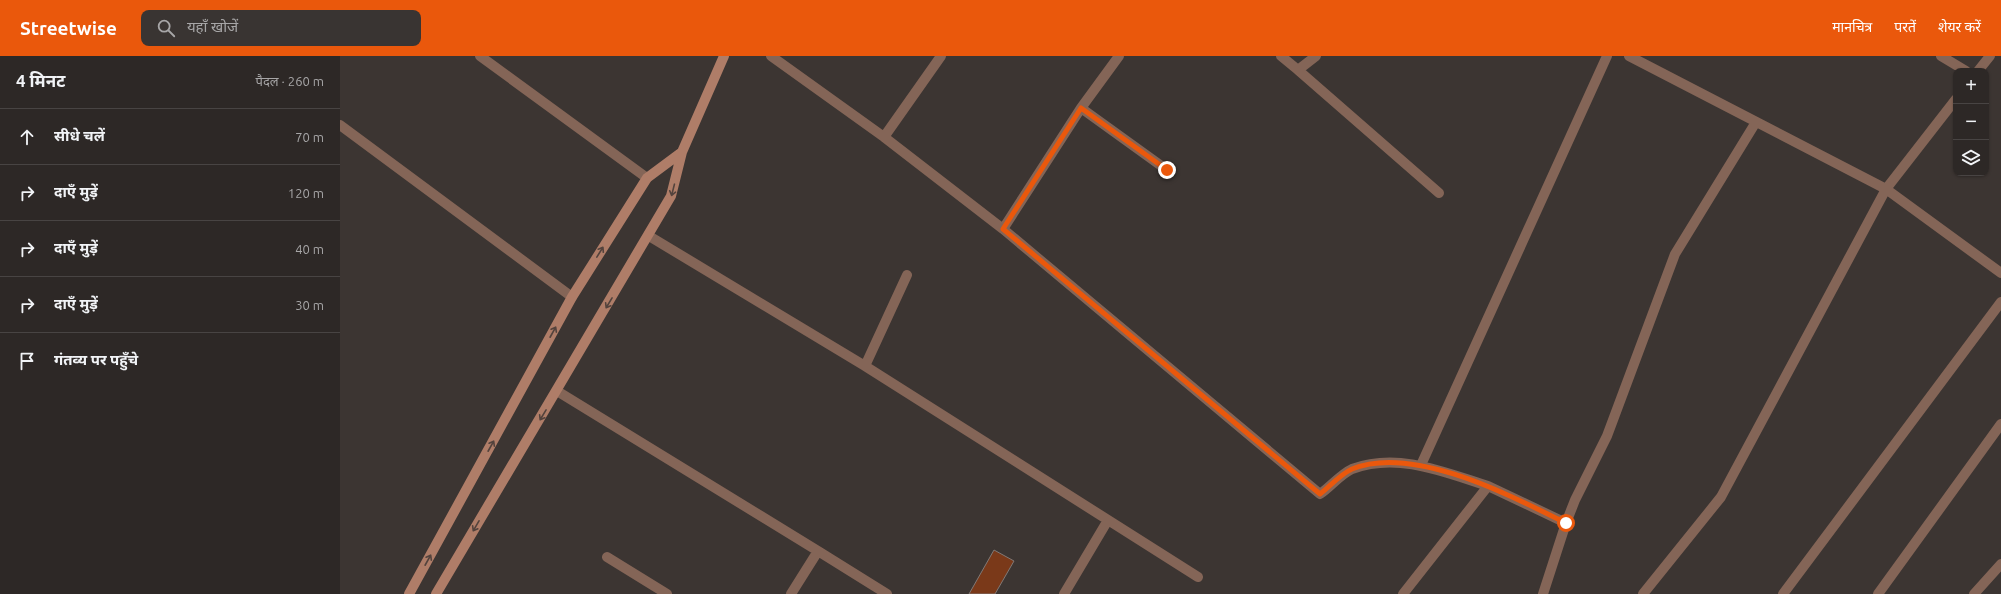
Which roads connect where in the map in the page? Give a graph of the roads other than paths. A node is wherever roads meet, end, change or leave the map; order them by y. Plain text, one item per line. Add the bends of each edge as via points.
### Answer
1 (480, 56) edge
2 (724, 56) edge
3 (771, 56) edge
4 (941, 56) edge
5 (1119, 56) edge
6 (1282, 56) edge
7 (1316, 56) edge
8 (1607, 56) edge
9 (1629, 56) edge
10 (1941, 56) edge
11 (1990, 56) edge
12 (1961, 68) edge
13 (1980, 68) edge
14 (1298, 70) junction
15 (1953, 103) edge
16 (1081, 108) junction
17 (1756, 122) junction
18 (340, 125) edge
19 (884, 137) junction
20 (682, 152) junction
21 (1167, 170) dead end
22 (647, 178) junction
23 (1886, 189) junction
24 (1439, 193) dead end
25 (1003, 229) junction
26 (649, 236) junction
27 (2001, 273) edge
28 (907, 275) dead end
29 (572, 297) junction
30 (2001, 302) edge
31 (865, 366) junction
32 (557, 391) junction
33 (2001, 424) edge
34 (1421, 465) junction
35 (1488, 486) junction
36 (1108, 520) junction
37 (1566, 523) junction
38 (818, 551) junction
39 (607, 556) dead end
40 (2001, 564) edge
41 (1198, 577) dead end
42 (409, 594) edge
43 (436, 594) edge
44 (667, 594) edge
45 (791, 594) edge
46 (887, 594) edge
47 (1064, 594) edge
48 (1403, 594) edge
49 (1543, 594) edge
50 (1643, 594) edge
51 (1783, 594) edge
52 (1878, 594) edge
53 (1974, 594) edge

1 - 22 street
2 - 20 main road
3 - 19 street
4 - 19 street
5 - 16 street
6 - 14 street
7 - 14 street
8 - 34 street
9 - 17 street
10 - 12 street
11 - 13 street
14 - 24 street
15 - 23 street
16 - 21 street
16 - 25 street
17 - 23 street
17 - 37 street via 1675,254 1607,436
18 - 29 street
19 - 25 street
20 - 22 main road
20 -> 26 main road via 671,196
29 -> 22 main road
23 - 27 street
23 - 50 street via 1722,497
25 - 34 street via 1320,494 1351,470 1386,462
26 - 31 street
26 -> 32 main road
28 - 31 street
42 -> 29 main road
30 - 51 street
31 - 36 street
32 - 38 street
32 -> 43 main road
33 - 52 street
34 - 35 street
35 - 37 street
35 - 48 street
36 - 41 street
36 - 47 street
37 - 49 street
38 - 45 street
38 - 46 street
39 - 44 street
40 - 53 street

